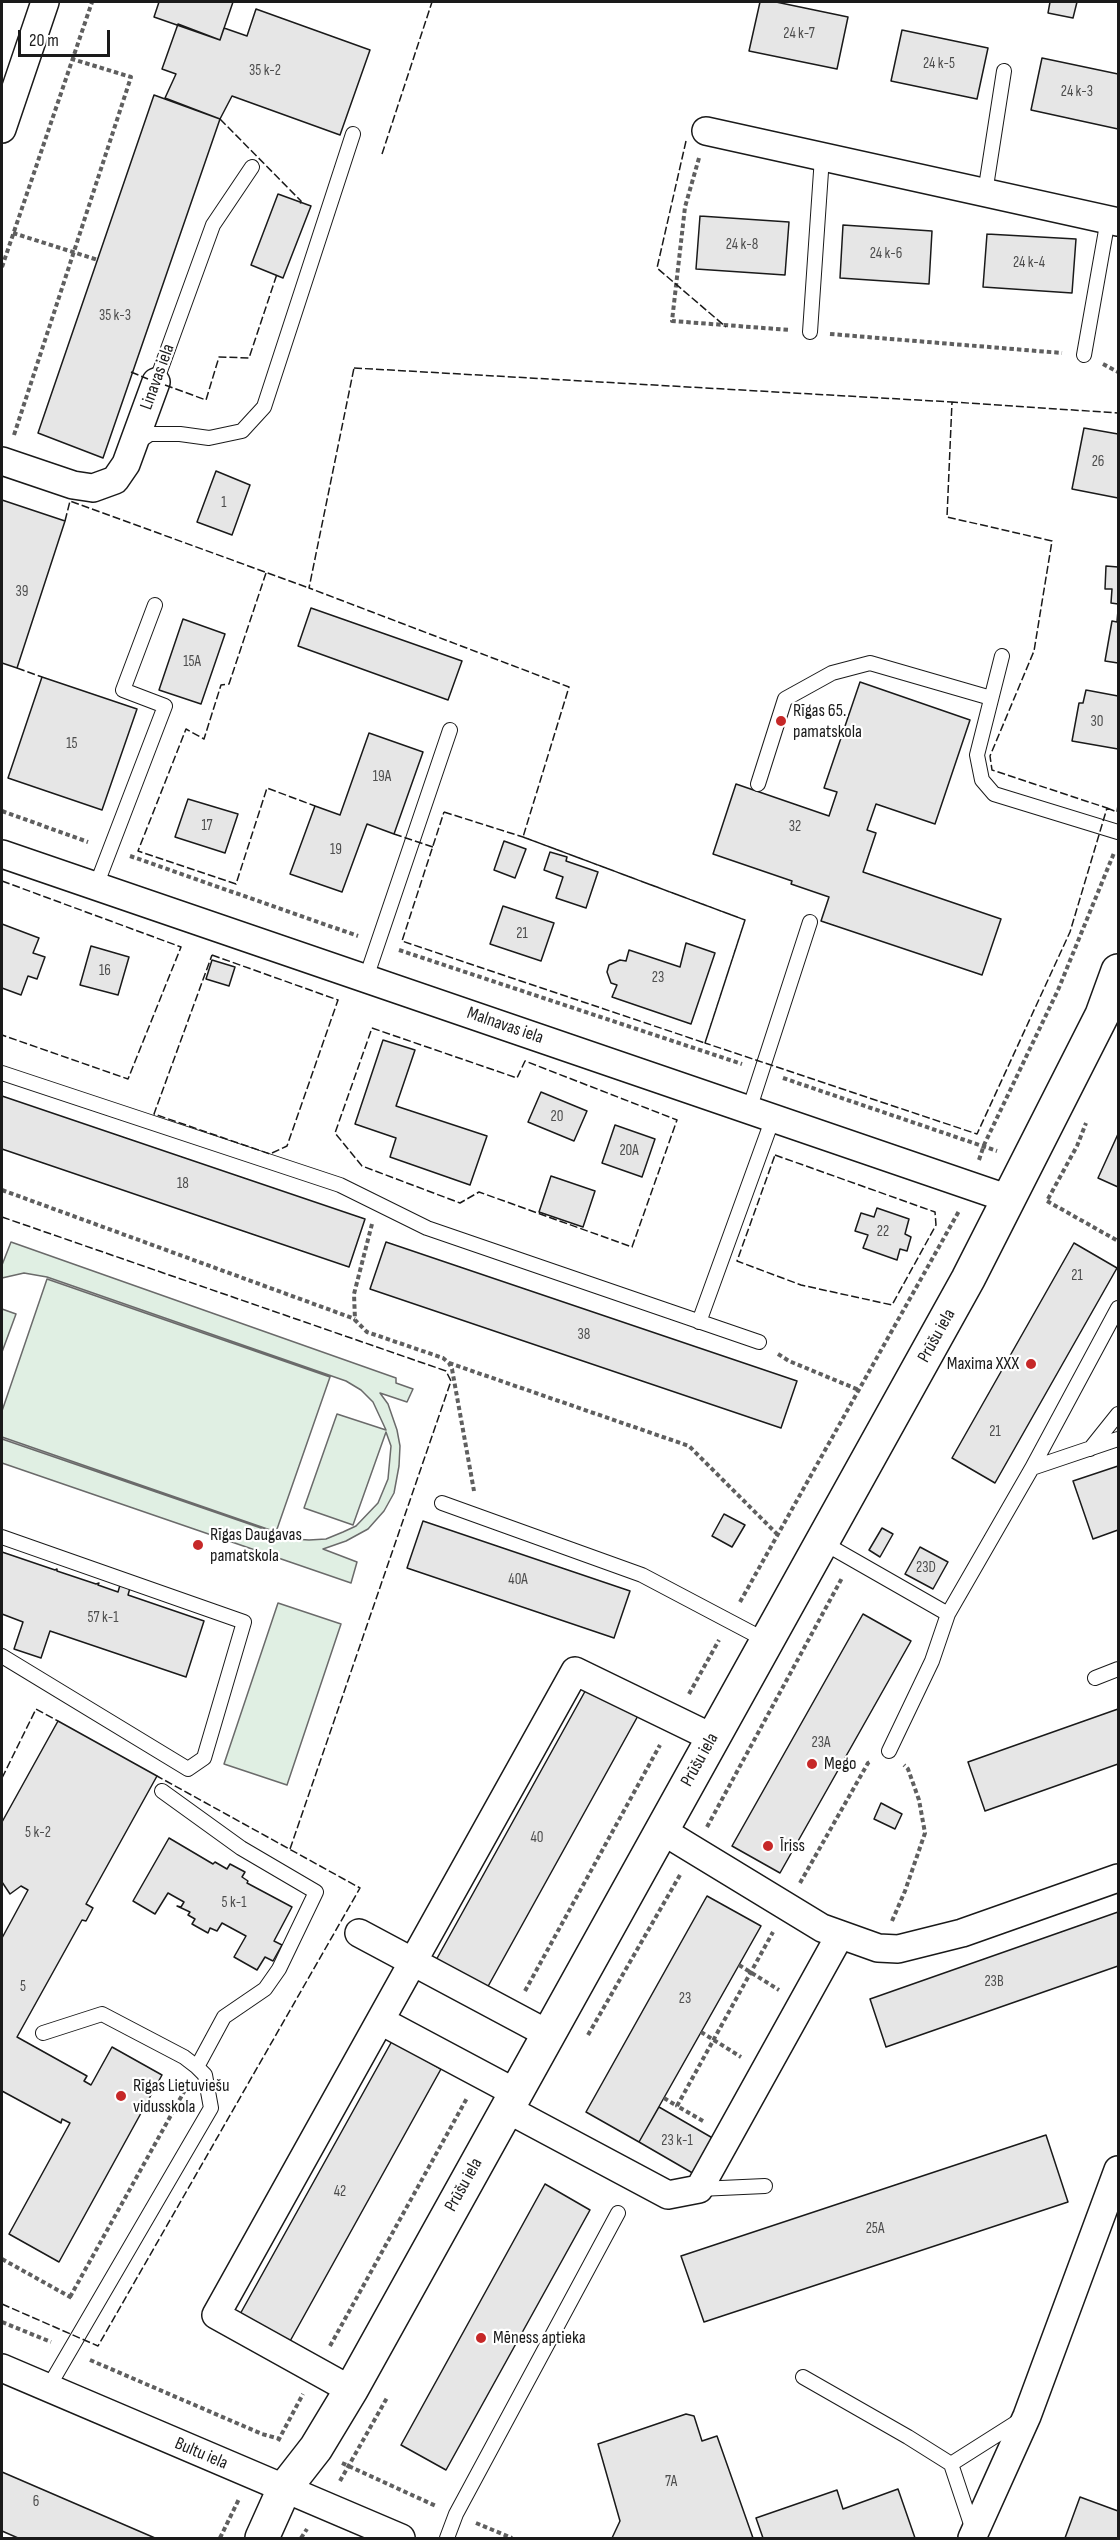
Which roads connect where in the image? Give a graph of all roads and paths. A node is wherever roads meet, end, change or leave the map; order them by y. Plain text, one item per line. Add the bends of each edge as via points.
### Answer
1 (45, 2) edge
2 (92, 2) edge
3 (72, 60) junction
4 (1004, 71) dead end
5 (2, 129) edge
6 (706, 131) dead end
7 (353, 134) dead end
8 (822, 157) junction
9 (252, 167) dead end
10 (985, 193) junction
11 (1113, 221) edge
12 (14, 233) junction
13 (74, 252) junction
14 (98, 260) dead end
15 (2, 267) edge
16 (810, 332) dead end
17 (1084, 355) dead end
18 (156, 382) joint
19 (132, 446) junction
20 (3, 461) edge
21 (155, 605) dead end
22 (1002, 656) dead end
23 (991, 698) junction
24 (450, 730) dead end
25 (758, 784) dead end
26 (2, 811) edge
27 (1119, 832) edge
28 (110, 850) junction
29 (1114, 852) dead end
30 (2, 854) edge
31 (96, 886) junction
32 (810, 922) dead end
33 (378, 943) junction
34 (1119, 971) edge
35 (366, 978) junction
36 (761, 1071) junction
37 (2, 1073) edge
38 (761, 1114) junction
39 (984, 1145) junction
40 (1027, 1165) junction
41 (1058, 1179) dead end
42 (971, 1186) junction
43 (2, 1190) edge
44 (1009, 1199) junction
45 (1047, 1201) dead end
46 (378, 1203) junction
47 (1119, 1241) edge
48 (1119, 1308) edge
49 (355, 1320) junction
50 (699, 1322) junction
51 (759, 1342) joint
52 (449, 1363) junction
53 (859, 1390) junction
54 (1119, 1414) edge
55 (1119, 1439) edge
56 (1090, 1449) junction
57 (1032, 1468) junction
58 (442, 1503) dead end
59 (477, 1516) junction
60 (778, 1535) junction
61 (2, 1537) edge
62 (822, 1542) junction
63 (948, 1614) junction
64 (729, 1622) junction
65 (767, 1641) junction
66 (2, 1656) edge
67 (1119, 1669) edge
68 (1095, 1678) dead end
69 (675, 1719) junction
70 (713, 1738) junction
71 (889, 1750) junction
72 (162, 1791) dead end
73 (661, 1830) junction
74 (1119, 1878) edge
75 (787, 1907) junction
76 (359, 1933) dead end
77 (840, 1935) junction
78 (878, 1948) junction
79 (414, 1962) junction
80 (739, 1965) dead end
81 (751, 1973) junction
82 (802, 2004) junction
83 (512, 2015) junction
84 (381, 2021) junction
85 (43, 2032) dead end
86 (701, 2032) dead end
87 (548, 2034) junction
88 (713, 2040) junction
89 (197, 2067) junction
90 (765, 2071) junction
91 (480, 2074) junction
92 (664, 2098) dead end
93 (511, 2101) junction
94 (677, 2106) junction
95 (729, 2137) junction
96 (1119, 2170) edge
97 (765, 2186) dead end
98 (699, 2189) junction
99 (618, 2214) dead end
100 (2, 2259) edge
101 (70, 2296) junction
102 (89, 2318) junction
103 (2, 2322) edge
104 (70, 2350) junction
105 (2, 2368) edge
106 (316, 2371) junction
107 (803, 2377) dead end
108 (48, 2388) junction
109 (351, 2390) junction
110 (1027, 2416) junction
111 (279, 2439) junction
112 (316, 2448) junction
113 (951, 2464) junction
114 (349, 2468) dead end
115 (251, 2475) junction
116 (284, 2489) junction
117 (456, 2514) junction
118 (973, 2536) edge
119 (220, 2538) edge
120 (262, 2538) edge
121 (401, 2538) edge
122 (447, 2538) edge
123 (512, 2538) edge

1 - 5 street
2 - 3 path
3 - 12 path
3 - 13 path via 131,77
4 - 10 lane
6 - 8 street
7 - 19 lane via 264,408 242,431 209,438 150,434
8 - 10 street
8 - 16 lane
9 - 18 lane, Linavas iela via 213,225
10 - 11 street
11 - 17 lane
12 - 13 path
12 - 15 path
13 - 14 path
13 - 20 path
18 - 19 street, Linavas iela
19 - 20 street, Linavas iela via 115,480 93,488
21 - 28 lane via 123,690 165,706
22 - 23 lane
23 - 25 lane via 870,663 832,673 785,699
23 - 27 lane via 976,755 982,780 994,794
24 - 33 lane
26 - 28 path
28 - 31 lane
28 - 33 path
29 - 39 path via 1058,990
30 - 31 street, Malnavas iela
31 - 35 street, Malnavas iela
32 - 36 lane
33 - 35 lane
33 - 36 path
34 - 40 street, Prūšu iela via 1102,1015
35 - 38 street, Malnavas iela
36 - 38 lane
36 - 39 path
37 - 46 lane via 340,1185
38 - 42 street, Malnavas iela
38 - 50 lane
39 - 40 path
39 - 42 path
40 - 41 path
40 - 44 street, Prūšu iela
42 - 44 street, Malnavas iela
42 - 53 path
43 - 49 path
44 - 62 street, Prūšu iela
45 - 47 path
46 - 49 path via 354,1294
46 - 50 lane via 427,1228
48 - 57 lane
49 - 52 path via 367,1332
50 - 51 lane
51 - 53 path via 789,1361
52 - 59 path
52 - 60 path via 688,1446
53 - 60 path
54 - 56 lane
55 - 56 lane
56 - 57 lane
57 - 63 lane
58 - 59 lane
59 - 64 lane via 642,1575
60 - 64 path
61 - 66 lane via 244,1622 204,1758 188,1768
62 - 63 lane
62 - 65 street, Prūšu iela
63 - 71 lane via 932,1661
64 - 65 lane
64 - 69 path
65 - 70 street, Prūšu iela
67 - 68 lane
69 - 70 street
69 - 79 street via 575,1671
69 - 83 path
70 - 73 street, Prūšu iela
71 - 75 path via 868,1763
71 - 78 path via 908,1769 925,1833 905,1891
72 - 89 lane via 241,1848 316,1892 279,1969 265,1989 224,2017
73 - 75 street
73 - 87 street, Prūšu iela
74 - 78 street via 962,1933 898,1949
75 - 77 street
75 - 81 path
76 - 79 street
77 - 78 street
77 - 82 street
79 - 83 street
79 - 84 street
80 - 81 path
81 - 82 path
81 - 88 path
82 - 90 street
83 - 87 street
84 - 91 street
84 - 106 street via 216,2315
85 - 89 lane via 102,2014
86 - 88 path
87 - 93 street, Prūšu iela
88 - 90 path
88 - 94 path
89 - 101 path
89 - 102 lane via 205,2075 211,2108
90 - 95 street
91 - 93 street
91 - 106 path
92 - 94 path
93 - 98 street via 668,2195
93 - 109 street, Prūšu iela
94 - 95 path
95 - 98 street
96 - 110 street
97 - 98 lane
99 - 117 lane
100 - 101 path
101 - 102 path
102 - 104 lane
103 - 104 path
104 - 108 lane
104 - 111 path
105 - 108 street, Bultu iela
106 - 109 street
106 - 111 path
107 - 113 lane
108 - 115 street, Bultu iela
109 - 112 street, Prūšu iela
110 - 113 lane
110 - 118 street
111 - 112 path
111 - 115 path
112 - 116 street, Prūšu iela
113 - 118 lane
114 - 117 path
115 - 116 street, Bultu iela
115 - 119 path
116 - 120 street, Prūšu iela
116 - 121 street, Bultu iela
117 - 122 lane
117 - 123 path

